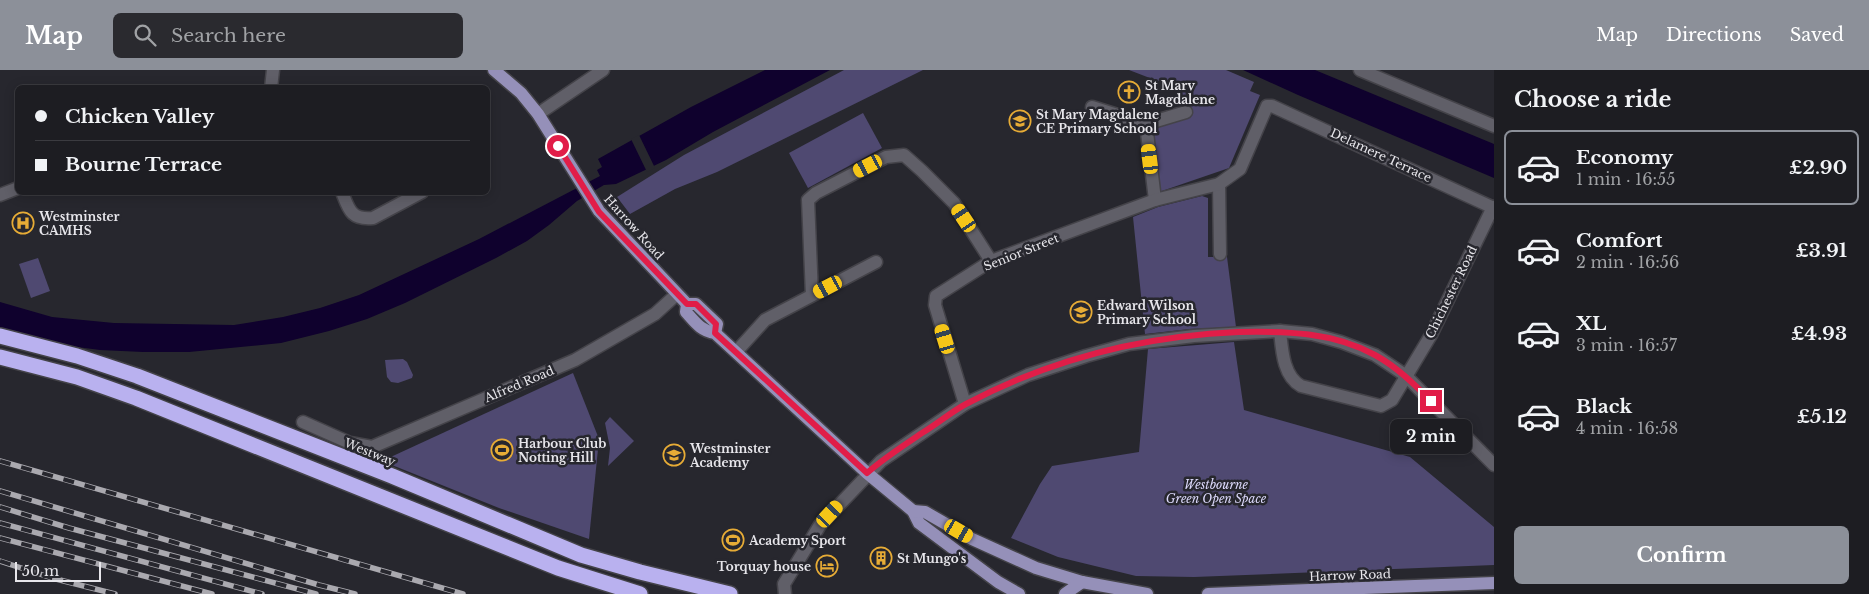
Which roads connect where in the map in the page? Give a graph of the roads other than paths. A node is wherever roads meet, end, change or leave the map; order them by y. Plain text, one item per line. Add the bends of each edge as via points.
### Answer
1 (273, 70) edge
2 (494, 70) edge
3 (1360, 70) edge
4 (595, 72) edge
5 (271, 85) edge
6 (1092, 107) dead end
7 (1186, 112) dead end
8 (538, 114) junction
9 (1146, 124) junction
10 (1494, 126) edge
11 (1218, 184) junction
12 (15, 189) edge
13 (0, 194) edge
14 (343, 195) edge
15 (416, 195) edge
16 (1155, 200) junction
17 (1493, 207) edge
18 (1220, 254) dead end
19 (876, 262) dead end
20 (991, 262) junction
21 (677, 294) junction
22 (812, 295) junction
23 (1280, 331) junction
24 (0, 336) edge
25 (736, 352) junction
26 (0, 357) edge
27 (1405, 375) junction
28 (965, 404) junction
29 (302, 422) dead end
30 (1494, 465) edge
31 (867, 473) junction
32 (913, 511) junction
33 (1082, 582) junction
34 (1494, 583) edge
35 (1286, 593) edge
36 (640, 594) edge
37 (730, 594) edge
38 (785, 594) edge
39 (1019, 594) edge
40 (1065, 594) edge
41 (1147, 594) edge
42 (1208, 594) edge

1 - 5 street
2 - 8 main road, Harrow Road via 521,93
3 - 10 street
4 - 8 street
6 - 9 street
7 - 9 street
8 - 21 main road, Harrow Road via 594,205
9 - 16 street
11 - 16 street, Senior Street
11 - 17 street, Delamere Terrace via 1240,169 1267,106 1272,106
11 - 18 street
12 - 13 street
14 - 15 street via 350,211 364,219
16 - 20 street, Senior Street
17 - 27 street, Chichester Road via 1431,335
19 - 22 street
20 - 22 street via 954,203 904,155 896,155 886,157 808,200
20 - 28 street, Senior Street via 941,292 934,301
21 - 25 main road, Harrow Road via 687,304 686,312 690,317
21 - 29 street, Alfred Road via 655,314 575,360 372,447 350,443
22 - 25 street via 765,320
23 - 27 street via 1312,334 1341,342 1375,355
23 - 27 street, Chichester Road via 1284,361 1295,382 1301,386 1381,406 1392,400
23 - 28 street via 1169,338 1129,344 1028,375
24 - 37 highway, Westway via 137,376 392,476 581,555
25 - 31 main road, Harrow Road
26 - 36 highway via 77,377 136,398 558,568
27 - 30 street
28 - 31 street
31 - 32 main road, Harrow Road
31 - 38 street via 820,525 784,584
32 - 33 main road, Harrow Road via 925,512 972,539 1036,568
32 - 39 main road, Harrow Road via 919,523
33 - 40 main road
33 - 41 main road, Harrow Road
34 - 35 main road, Harrow Road
35 - 42 main road, Harrow Road

